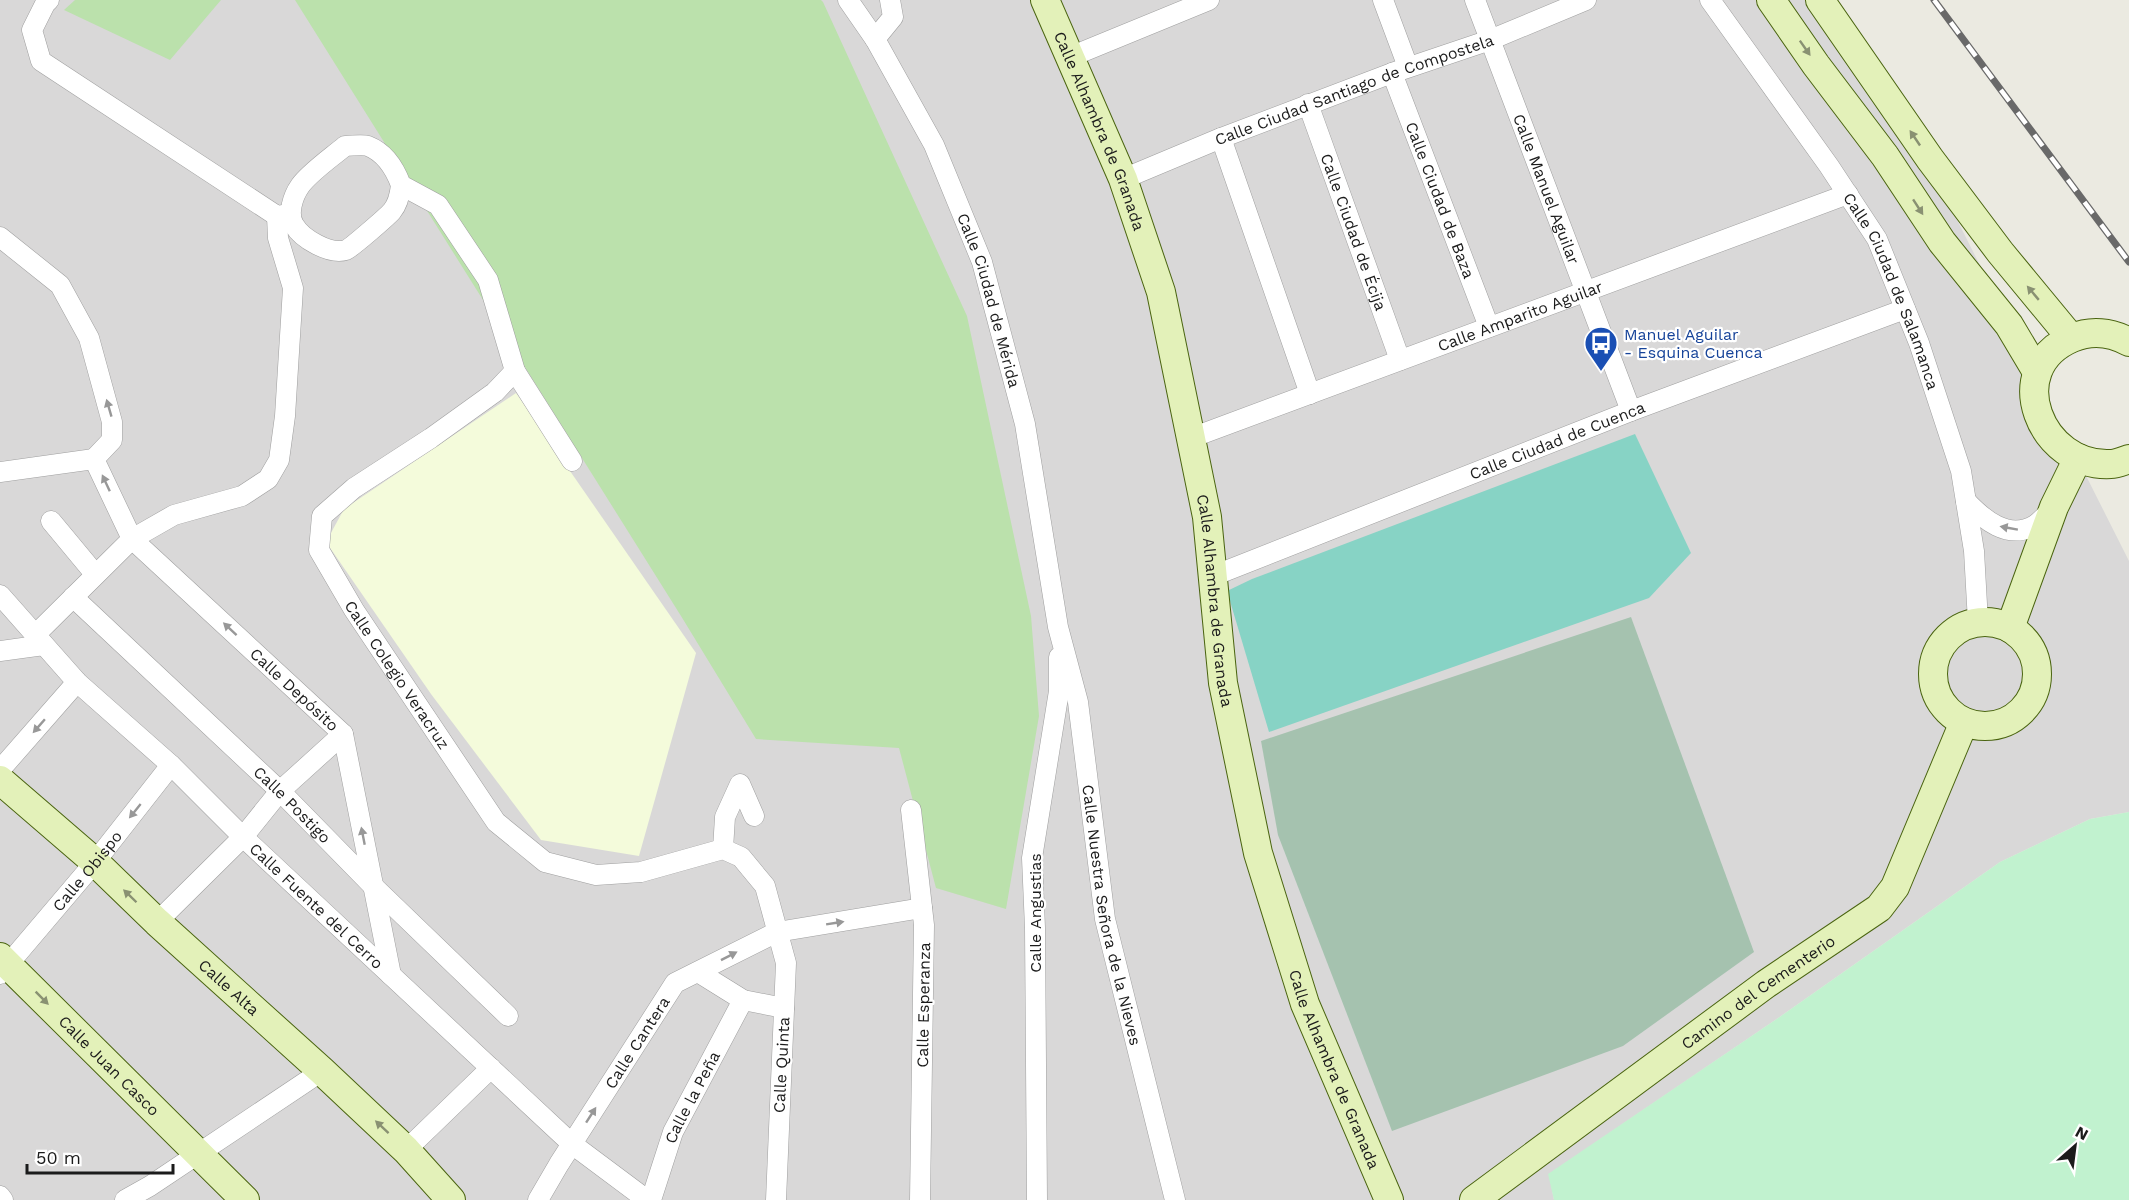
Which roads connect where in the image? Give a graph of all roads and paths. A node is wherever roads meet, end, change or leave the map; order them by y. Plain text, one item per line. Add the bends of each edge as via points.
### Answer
1 (49, 0) edge
2 (848, 0) edge
3 (890, 0) edge
4 (1045, 0) edge
5 (1209, 0) edge
6 (1383, 0) edge
7 (1474, 0) edge
8 (1586, 0) edge
9 (1710, 0) edge
10 (1772, 0) edge
11 (1820, 0) edge
12 (875, 39) junction
13 (1490, 40) junction
14 (1070, 57) junction
15 (1400, 70) junction
16 (1308, 104) junction
17 (1221, 138) junction
18 (1123, 178) junction
19 (401, 185) junction
20 (1848, 194) junction
21 (284, 215) junction
22 (0, 237) edge
23 (1585, 291) junction
24 (1905, 309) junction
25 (1489, 327) junction
26 (2071, 338) junction
27 (2129, 342) edge
28 (1400, 360) junction
29 (515, 371) junction
30 (2037, 372) junction
31 (1310, 394) junction
32 (1631, 411) junction
33 (1191, 438) junction
34 (2078, 458) junction
35 (94, 459) junction
36 (572, 461) dead end
37 (2127, 462) edge
38 (0, 472) edge
39 (1966, 501) junction
40 (2054, 507) junction
41 (51, 520) dead end
42 (132, 538) junction
43 (95, 574) junction
44 (1213, 576) junction
45 (0, 595) edge
46 (73, 597) junction
47 (1978, 622) junction
48 (1058, 627) junction
49 (2010, 628) junction
50 (40, 640) junction
51 (0, 651) edge
52 (77, 682) junction
53 (1964, 722) junction
54 (343, 734) junction
55 (171, 765) junction
56 (0, 770) edge
57 (0, 780) edge
58 (279, 791) junction
59 (911, 810) dead end
60 (753, 816) dead end
61 (243, 837) junction
62 (723, 849) junction
63 (95, 862) junction
64 (374, 886) junction
65 (922, 908) junction
66 (157, 922) junction
67 (777, 932) junction
68 (3, 965) edge
69 (698, 972) junction
70 (392, 975) junction
71 (742, 1000) junction
72 (784, 1008) junction
73 (508, 1016) dead end
74 (490, 1068) junction
75 (322, 1071) junction
76 (572, 1144) junction
77 (406, 1150) junction
78 (199, 1153) junction
79 (153, 1193) edge
80 (0, 1196) edge
81 (3, 1200) edge
82 (126, 1200) edge
83 (245, 1200) edge
84 (452, 1200) edge
85 (538, 1200) edge
86 (649, 1200) edge
87 (776, 1200) edge
88 (921, 1200) edge
89 (1037, 1200) edge
90 (1175, 1200) edge
91 (1389, 1200) edge
92 (1474, 1200) edge

1 - 21 street via 32,30 41,61
2 - 12 street, Calle Ciudad de Mérida
3 - 12 street via 893,17
4 - 14 street, Calle Alhambra de Granada
5 - 14 street
6 - 15 street, Calle Ciudad de Baza
7 - 13 street, Calle Manuel Aguilar
8 - 13 street, Calle Ciudad Santiago de Compostela
9 - 20 street, Calle Ciudad de Salamanca
10 -> 30 street via 1942,242 2009,325
26 -> 11 street via 1930,159
12 - 48 street, Calle Ciudad de Mérida via 934,144 982,262 1025,424
13 - 15 street, Calle Ciudad Santiago de Compostela
13 - 23 street, Calle Manuel Aguilar
14 - 18 street, Calle Alhambra de Granada
15 - 16 street, Calle Ciudad Santiago de Compostela
15 - 25 street, Calle Ciudad de Baza
16 - 17 street, Calle Ciudad Santiago de Compostela
16 - 28 street, Calle Ciudad de Écija
17 - 18 street, Calle Ciudad Santiago de Compostela
17 - 31 street
18 - 33 street, Calle Alhambra de Granada via 1161,292
19 - 21 street via 392,212 347,250 332,250 303,235
19 - 21 street via 386,158 367,146 345,146 300,186
19 - 29 street via 438,205 488,280
20 - 23 street, Calle Amparito Aguilar
20 - 24 street, Calle Ciudad de Salamanca via 1877,238
21 - 42 street via 278,238 293,288 279,460 268,479 242,496 174,515
35 -> 22 street via 112,440 112,422 89,338 60,285
23 - 25 street, Calle Amparito Aguilar
23 - 32 street, Calle Manuel Aguilar
24 - 32 street, Calle Ciudad de Cuenca
24 - 39 street, Calle Ciudad de Salamanca via 1961,471
25 - 28 street, Calle Amparito Aguilar
26 - 27 street via 2106,333
26 - 30 street via 2055,348
28 - 31 street, Calle Amparito Aguilar
29 - 36 street
29 - 62 street, Calle Colegio Veracruz via 495,392 354,488 322,516 319,550 354,610 496,822 545,862 596,875 641,872
30 - 34 street via 2035,403 2044,430
31 - 33 street, Calle Amparito Aguilar
32 - 44 street, Calle Ciudad de Cuenca
33 - 44 street, Calle Alhambra de Granada via 1208,517
34 - 37 street via 2113,464
34 - 40 street
35 - 38 street
42 -> 35 street, Calle Depósito
40 -> 39 street via 2036,525 2009,530 1992,524
39 - 47 street, Calle Ciudad de Salamanca via 1974,551
40 - 49 street
41 - 43 street
42 - 43 street
54 -> 42 street, Calle Depósito
43 - 46 street
44 - 91 street, Calle Alhambra de Granada via 1223,683 1258,853 1305,1004
45 - 50 street, Calle Fuente del Cerro
46 - 50 street
46 - 58 street, Calle Postigo
47 - 49 street
47 - 53 street via 1948,637 1938,651 1934,667 1940,699
48 - 89 street, Calle Angustias via 1059,691 1032,858
48 - 90 street, Calle Nuestra Señora de la Nieves via 1078,702 1105,919
49 - 53 street via 2024,638 2034,653 2036,688 2016,717 1982,726
50 - 51 street
50 - 52 street, Calle Fuente del Cerro
52 - 55 street, Calle Fuente del Cerro
52 -> 56 street
53 - 92 street, Camino del Cementerio via 1895,887 1879,908 1766,984
54 - 58 street
64 -> 54 street, Calle Depósito
55 - 61 street, Calle Fuente del Cerro
55 -> 63 street, Calle Obispo
57 - 63 street, Calle Alta
58 - 61 street
58 - 64 street, Calle Postigo
59 - 65 street, Calle Esperanza
60 - 62 street via 740,784 725,817
61 - 66 street
61 - 70 street, Calle Fuente del Cerro
62 - 67 street via 741,857 765,886
66 -> 63 street, Calle Alta
63 - 68 street, Calle Obispo
64 - 70 street, Calle Depósito
64 - 73 street, Calle Postigo
67 -> 65 street, Calle Cantera
65 - 88 street, Calle Esperanza
66 - 75 street, Calle Alta
69 -> 67 street, Calle Cantera
67 - 72 street, Calle Quinta via 786,963
68 -> 78 street, Calle Juan Casco
69 - 71 street
76 -> 69 street, Calle Cantera via 675,983
70 - 74 street, Calle Fuente del Cerro
71 - 72 street
71 - 86 street, Calle la Peña via 673,1132
72 - 87 street, Calle Quinta
74 - 76 street, Calle Fuente del Cerro
74 - 77 street
77 -> 75 street, Calle Alta
75 - 78 street
76 - 85 street, Calle Cantera
76 - 86 street, Calle Fuente del Cerro
77 - 84 street, Calle Alta
78 - 79 street
78 - 83 street, Calle Juan Casco
79 - 82 street
80 - 81 street

